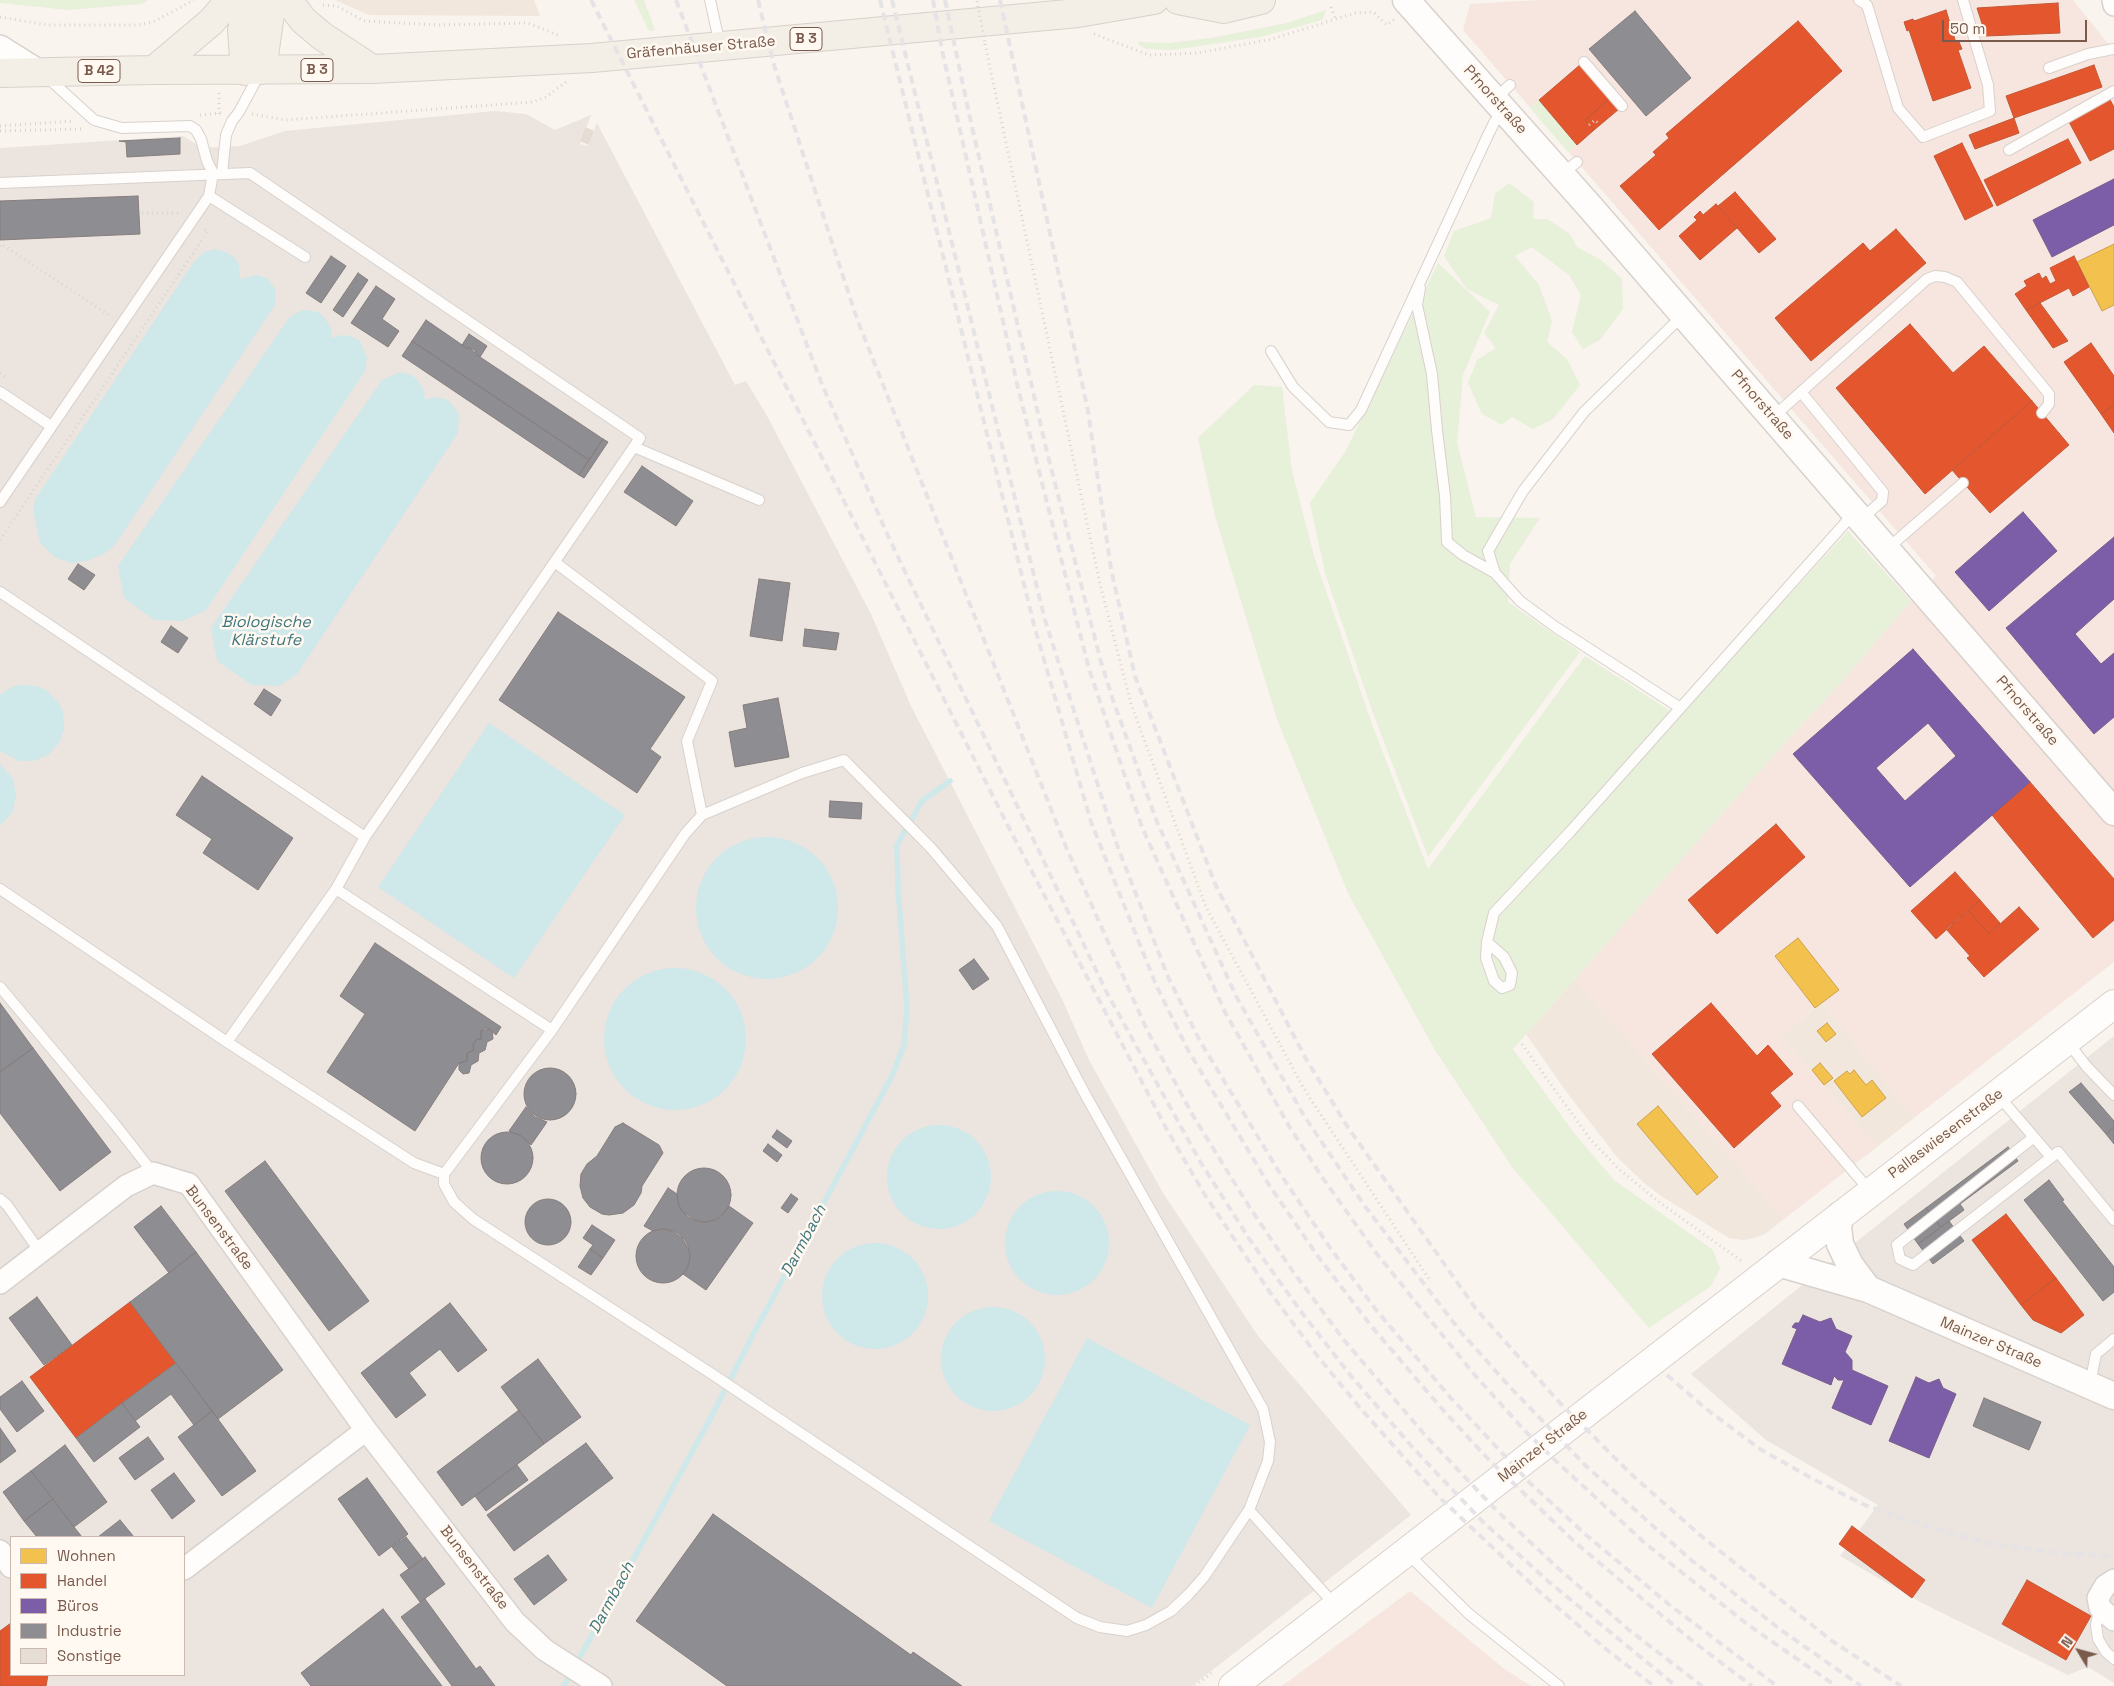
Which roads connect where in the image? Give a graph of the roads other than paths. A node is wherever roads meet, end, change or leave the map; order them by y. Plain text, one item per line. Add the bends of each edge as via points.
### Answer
1 (230, 0) edge
2 (248, 0) edge
3 (272, 0) edge
4 (288, 0) edge
5 (710, 0) edge
6 (1154, 0) edge
7 (1178, 0) edge
8 (1261, 0) edge
9 (1406, 0) edge
10 (1859, 0) edge
11 (1962, 0) edge
12 (2113, 0) edge
13 (2114, 5) edge
14 (0, 46) edge
15 (721, 46) junction
16 (2114, 49) edge
17 (1584, 62) dead end
18 (2049, 68) dead end
19 (372, 69) junction
20 (154, 70) junction
21 (253, 70) junction
22 (43, 73) junction
23 (0, 74) edge
24 (2114, 92) edge
25 (1503, 98) junction
26 (1622, 106) dead end
27 (2009, 150) dead end
28 (217, 173) junction
29 (0, 183) edge
30 (209, 196) junction
31 (305, 257) dead end
32 (1423, 272) junction
33 (1683, 314) junction
34 (1271, 351) dead end
35 (0, 392) edge
36 (1801, 392) junction
37 (2042, 413) dead end
38 (1772, 417) junction
39 (51, 426) junction
40 (634, 447) junction
41 (1963, 483) dead end
42 (759, 500) dead end
43 (0, 502) edge
44 (1858, 516) junction
45 (1887, 550) junction
46 (556, 563) junction
47 (1494, 573) junction
48 (0, 592) edge
49 (1679, 707) junction
50 (2114, 812) edge
51 (702, 815) junction
52 (366, 837) junction
53 (0, 888) edge
54 (336, 890) junction
55 (1487, 942) dead end
56 (0, 987) edge
57 (2114, 1004) edge
58 (552, 1030) junction
59 (2066, 1041) junction
60 (227, 1042) junction
61 (1997, 1094) junction
62 (2114, 1095) edge
63 (1798, 1106) dead end
64 (2034, 1137) junction
65 (2050, 1156) junction
66 (153, 1172) junction
67 (444, 1174) junction
68 (1870, 1191) junction
69 (0, 1199) edge
70 (1840, 1215) junction
71 (2114, 1220) edge
72 (40, 1252) junction
73 (1770, 1270) junction
74 (0, 1283) edge
75 (1868, 1289) junction
76 (2114, 1339) edge
77 (2089, 1385) junction
78 (2114, 1396) edge
79 (366, 1430) junction
80 (1249, 1510) junction
81 (0, 1551) edge
82 (1406, 1552) junction
83 (10, 1566) edge
84 (185, 1568) edge
85 (2114, 1580) edge
86 (1336, 1606) junction
87 (2107, 1614) edge
88 (2114, 1659) edge
89 (595, 1682) edge
90 (1233, 1686) edge
91 (1559, 1686) edge

1 - 20 main road via 211,22
2 - 21 main road via 242,30
3 - 21 main road
4 - 19 main road via 303,20 322,36
5 - 15 lane
6 - 15 main road, Gräfenhäuser Straße / B 3 via 1078,13
7 - 8 main road via 1224,9
9 - 25 street, Pfnorstraße
10 - 11 lane via 1867,5 1898,108 1923,137 1990,111 1988,86
12 - 13 street
14 - 22 street
15 - 19 main road, Gräfenhäuser Straße / B 3 via 592,58
16 - 18 lane
17 - 26 lane
19 - 21 main road, Gräfenhäuser Straße / B 3
20 - 21 main road, B 42
20 - 22 main road, B 42
21 - 28 lane via 239,112 226,135
22 - 23 main road, B 42
22 - 28 lane via 94,120 122,128 190,126 201,138 208,161
24 - 27 lane
25 - 32 lane
25 - 33 street, Pfnorstraße via 1569,168
28 - 29 lane
28 - 30 lane
28 - 40 lane via 250,173 640,438
30 - 31 lane
30 - 39 lane
32 - 34 lane via 1360,410 1349,425 1329,422 1293,387
32 - 47 lane via 1417,305 1432,374 1446,496 1447,542
33 - 38 street, Pfnorstraße
33 - 47 lane via 1584,412 1523,491 1488,551
35 - 39 lane
36 - 37 lane via 1926,279 1935,276 1957,282 2049,394 2049,404
36 - 38 lane
36 - 44 lane via 1883,492 1882,500
38 - 44 street, Pfnorstraße
39 - 43 lane
40 - 42 lane
40 - 46 lane
41 - 45 lane
44 - 45 street, Pfnorstraße
44 - 49 lane
45 - 50 street, Pfnorstraße
46 - 51 lane via 712,680 686,741
46 - 52 lane
47 - 49 lane via 1520,601 1557,628
48 - 52 lane
49 - 55 lane via 1494,913
51 - 58 lane via 685,834
51 - 80 lane via 802,772 844,760 931,848 997,926 1086,1096 1263,1409 1270,1442 1268,1460
52 - 54 lane
53 - 60 lane
54 - 58 lane
54 - 60 lane
56 - 66 lane
57 - 59 main road, Pallaswiesenstraße
58 - 67 lane
59 - 61 main road, Pallaswiesenstraße
59 - 62 lane
60 - 67 lane via 414,1162
61 - 64 lane
61 - 68 main road, Pallaswiesenstraße
63 - 68 lane
64 - 65 lane
64 - 65 lane via 1897,1246 1900,1259 1913,1265
65 - 71 lane via 2058,1152
66 - 72 street via 126,1186
66 - 79 street, Bunsenstraße via 189,1184
67 - 80 lane via 444,1184 454,1202 473,1219 746,1396 1078,1618 1100,1627 1127,1631 1146,1625 1170,1611 1204,1576
68 - 70 main road, Pallaswiesenstraße
69 - 72 lane
70 - 73 main road, Pallaswiesenstraße
70 - 75 street, Mainzer Straße via 1840,1244 1850,1265
72 - 74 street
73 - 75 street, Mainzer Straße
73 - 82 main road, Mainzer Straße
75 - 77 street, Mainzer Straße
76 - 77 lane via 2096,1354
77 - 78 street, Mainzer Straße
79 - 84 street
79 - 89 street, Bunsenstraße via 515,1622 545,1650
80 - 86 lane
81 - 83 street
82 - 86 main road, Mainzer Straße
82 - 91 lane via 1469,1614
85 - 87 street via 2098,1598
86 - 90 main road, Mainzer Straße
87 - 88 lane via 2096,1625 2098,1639

